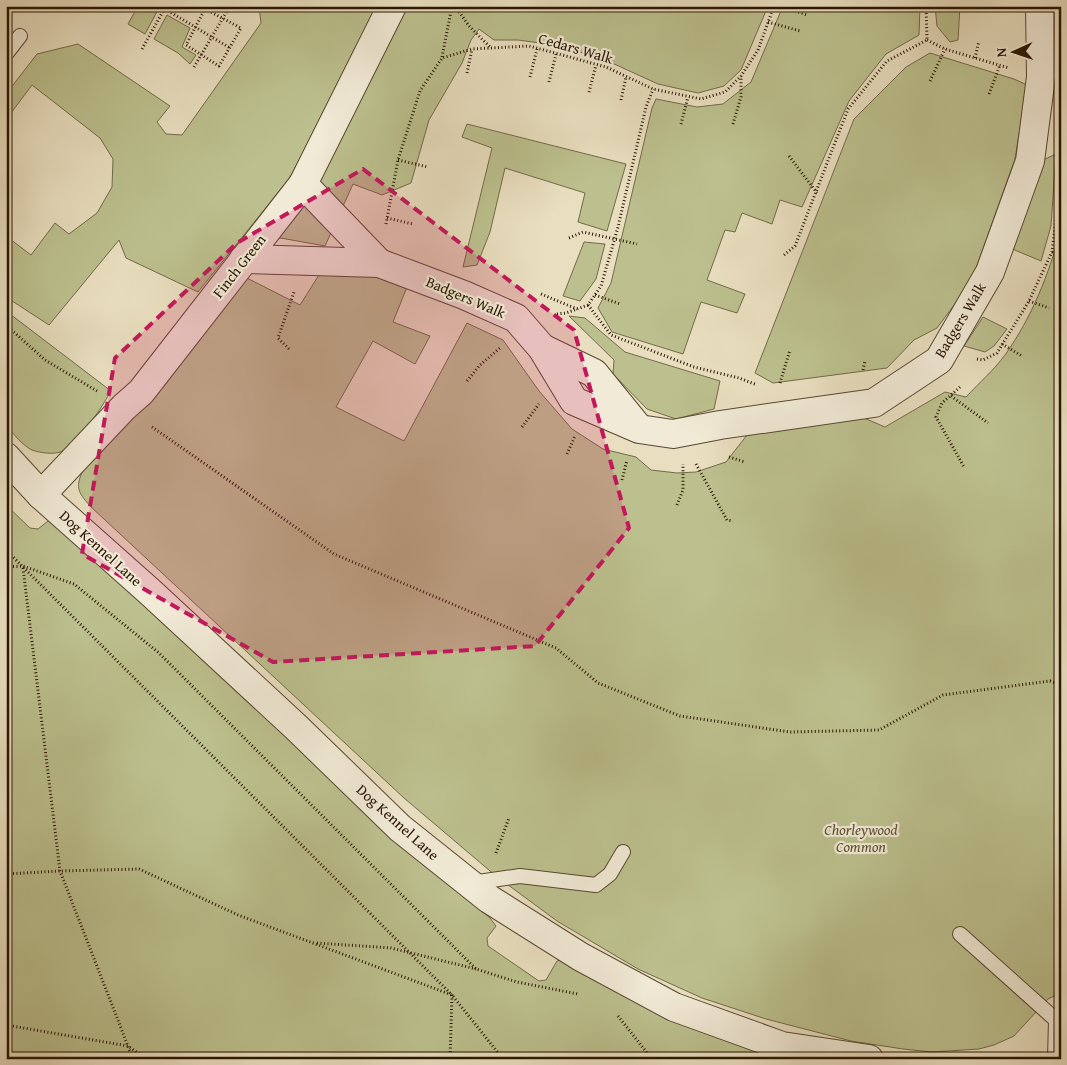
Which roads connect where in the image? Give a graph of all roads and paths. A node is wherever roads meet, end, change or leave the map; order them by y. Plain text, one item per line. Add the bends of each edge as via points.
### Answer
1 (230, 6) edge
2 (392, 6) edge
3 (454, 6) edge
4 (774, 6) edge
5 (782, 6) edge
6 (926, 6) edge
7 (1040, 6) edge
8 (165, 7) edge
9 (807, 15) dead end
10 (223, 18) junction
11 (768, 22) junction
12 (195, 28) junction
13 (800, 30) dead end
14 (20, 36) dead end
15 (212, 38) junction
16 (927, 40) junction
17 (979, 41) dead end
18 (142, 48) dead end
19 (230, 48) junction
20 (472, 48) junction
21 (491, 48) junction
22 (537, 48) junction
23 (945, 49) junction
24 (6, 54) edge
25 (202, 54) junction
26 (556, 54) junction
27 (442, 58) junction
28 (975, 58) junction
29 (596, 65) junction
30 (1000, 65) junction
31 (194, 67) dead end
32 (467, 73) dead end
33 (626, 76) junction
34 (742, 76) junction
35 (530, 77) dead end
36 (1041, 77) junction
37 (930, 81) dead end
38 (549, 82) dead end
39 (653, 90) junction
40 (589, 92) dead end
41 (989, 94) dead end
42 (688, 97) junction
43 (621, 100) dead end
44 (681, 124) dead end
45 (733, 124) dead end
46 (789, 156) dead end
47 (398, 160) junction
48 (428, 167) dead end
49 (1061, 178) edge
50 (303, 184) junction
51 (816, 193) junction
52 (1060, 193) edge
53 (387, 218) junction
54 (413, 224) dead end
55 (569, 238) dead end
56 (614, 238) junction
57 (637, 244) dead end
58 (1052, 252) junction
59 (784, 255) dead end
60 (1061, 256) edge
61 (244, 259) junction
62 (304, 260) junction
63 (379, 262) junction
64 (594, 295) junction
65 (1029, 301) junction
66 (620, 304) dead end
67 (588, 305) junction
68 (1049, 308) dead end
69 (516, 318) junction
70 (6, 325) edge
71 (1002, 344) junction
72 (503, 346) dead end
73 (289, 349) dead end
74 (790, 350) dead end
75 (944, 351) junction
76 (1022, 356) dead end
77 (467, 381) dead end
78 (964, 383) dead end
79 (763, 388) dead end
80 (778, 390) dead end
81 (951, 396) junction
82 (542, 400) dead end
83 (124, 407) junction
84 (988, 422) dead end
85 (522, 427) dead end
86 (575, 436) dead end
87 (567, 454) dead end
88 (724, 454) dead end
89 (6, 456) edge
90 (628, 456) dead end
91 (694, 461) dead end
92 (745, 462) dead end
93 (683, 464) dead end
94 (964, 467) dead end
95 (622, 480) dead end
96 (41, 495) junction
97 (678, 505) dead end
98 (733, 521) dead end
99 (6, 550) edge
100 (23, 566) junction
101 (1061, 685) edge
102 (623, 852) dead end
103 (60, 871) junction
104 (6, 874) edge
105 (470, 883) junction
106 (960, 934) dead end
107 (312, 943) junction
108 (410, 952) junction
109 (476, 969) dead end
110 (452, 995) junction
111 (617, 1015) dead end
112 (1058, 1018) edge
113 (6, 1025) edge
114 (128, 1046) junction
115 (133, 1059) edge
116 (146, 1059) edge
117 (450, 1059) edge
118 (504, 1059) edge
119 (652, 1059) edge
120 (869, 1059) edge
121 (1055, 1059) edge

1 - 10 path
2 - 50 street, Finch Green
3 - 21 path via 468,26
3 - 27 path
4 - 11 path, Cedars Walk
5 - 9 path
6 - 16 path
7 - 36 street, Badgers Walk
8 - 12 path
8 - 18 path
10 - 12 path via 205,9
10 - 15 path
10 - 19 path via 241,28
11 - 13 path
11 - 34 path, Cedars Walk via 758,50
12 - 15 path
12 - 25 path via 186,45
14 - 24 lane
15 - 19 path
15 - 25 path
16 - 23 path
16 - 51 path via 887,61 848,108
17 - 28 path
19 - 25 path via 219,66
20 - 21 path, Cedars Walk
20 - 27 path, Cedars Walk
20 - 32 path
21 - 22 path, Cedars Walk
22 - 26 path, Cedars Walk
22 - 35 path
23 - 28 path
23 - 37 path
25 - 31 path
26 - 29 path, Cedars Walk
26 - 38 path
27 - 47 path via 420,92
28 - 30 path
29 - 33 path, Cedars Walk
29 - 40 path
30 - 36 path
30 - 41 path
33 - 39 path, Cedars Walk
33 - 43 path
34 - 42 path, Cedars Walk via 725,92 701,99
34 - 45 path via 741,97
36 - 75 street, Badgers Walk via 1030,161 990,272
39 - 42 path, Cedars Walk
39 - 56 path
42 - 44 path
46 - 51 path
47 - 48 path
47 - 53 path
49 - 52 path
50 - 61 street, Finch Green
50 - 63 street, Badgers Walk
51 - 59 path via 795,246
52 - 58 path
53 - 54 path
53 - 63 path
55 - 56 path via 583,232
56 - 57 path
56 - 64 path via 601,286
58 - 60 path
58 - 65 path
61 - 62 street, Badgers Walk
61 - 83 street, Finch Green via 141,392
62 - 63 street, Badgers Walk
62 - 73 path via 278,338
63 - 69 street, Badgers Walk
64 - 66 path
64 - 67 path
65 - 68 path
65 - 71 path
67 - 69 path via 566,312
67 - 79 path via 611,335 694,367
69 - 75 street, Badgers Walk via 542,348 594,373 639,429 673,434 874,402 939,360
70 - 83 path via 45,360
71 - 75 path via 997,353 983,360
71 - 76 path
72 - 77 path
74 - 80 path
78 - 81 path
81 - 84 path
81 - 94 path via 942,404 936,417
82 - 85 path
83 - 96 street, Finch Green
83 - 101 path via 334,554 556,648 598,682 680,716 790,732 879,730 943,695 1050,681
86 - 87 path
88 - 92 path
89 - 96 street, Dog Kennel Lane
90 - 95 path
91 - 98 path via 727,520
93 - 97 path via 683,490
96 - 105 street, Dog Kennel Lane via 289,720 400,828
99 - 100 path
100 - 103 path
100 - 108 path
102 - 105 lane via 610,874 596,885 520,876
103 - 104 path
103 - 107 path via 139,869 238,916
103 - 114 path
105 - 120 street, Dog Kennel Lane via 581,957 674,1007 782,1046
106 - 112 lane
107 - 108 path
107 - 110 path
108 - 109 path
108 - 110 path
110 - 117 path
110 - 118 path
111 - 119 path
112 - 121 lane
113 - 114 path
114 - 115 path
114 - 116 path

